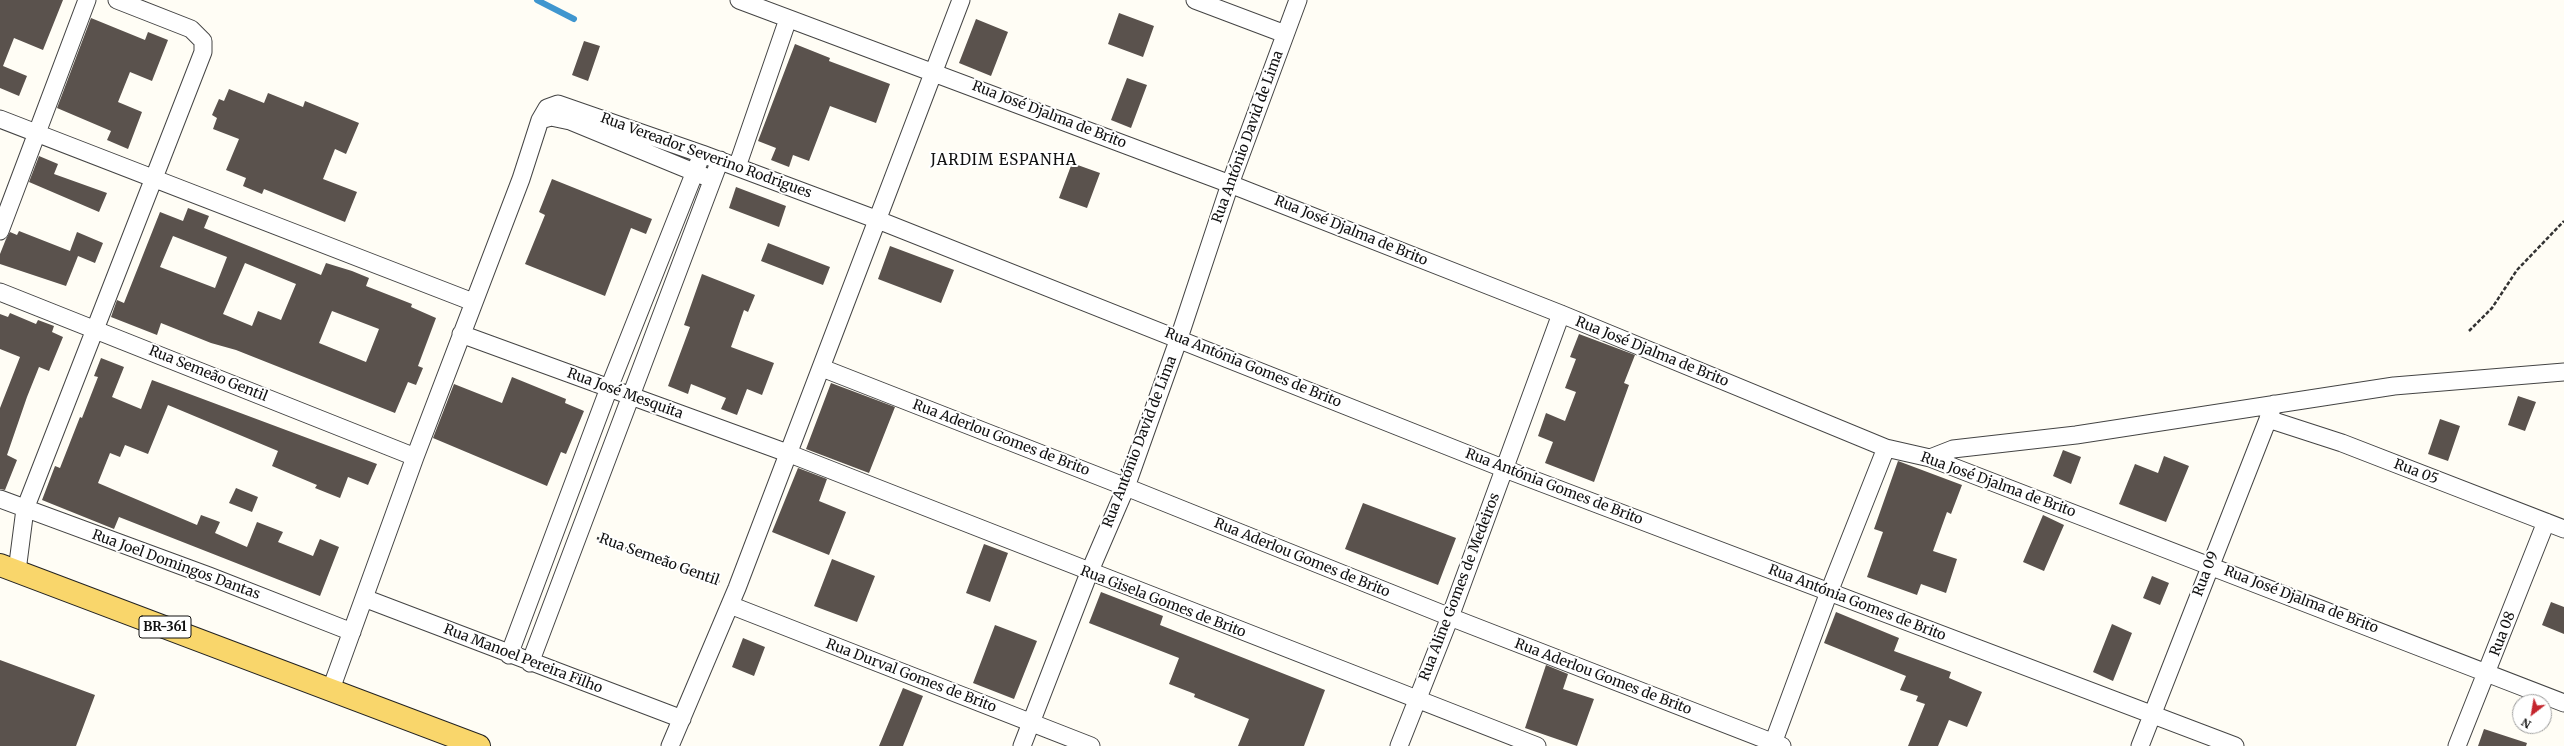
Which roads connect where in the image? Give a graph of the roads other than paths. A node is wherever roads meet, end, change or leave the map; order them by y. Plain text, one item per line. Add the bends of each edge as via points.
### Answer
1 (87, 0) edge
2 (117, 0) edge
3 (739, 0) edge
4 (961, 0) edge
5 (1195, 0) edge
6 (1298, 0) edge
7 (788, 19) junction
8 (1285, 34) junction
9 (933, 71) junction
10 (0, 119) edge
11 (540, 120) junction
12 (36, 133) junction
13 (702, 154) junction
14 (720, 160) junction
15 (737, 167) junction
16 (695, 173) junction
17 (156, 178) junction
18 (713, 180) junction
19 (1230, 184) junction
20 (878, 220) junction
21 (0, 231) edge
22 (0, 292) edge
23 (473, 302) junction
24 (1561, 314) junction
25 (96, 330) junction
26 (461, 334) junction
27 (1179, 338) junction
28 (822, 368) junction
29 (2564, 372) edge
30 (609, 388) junction
31 (632, 396) junction
32 (2274, 404) junction
33 (2268, 419) junction
34 (1886, 448) junction
35 (790, 454) junction
36 (415, 457) junction
37 (1930, 458) junction
38 (1505, 469) junction
39 (1126, 487) junction
40 (0, 499) edge
41 (25, 509) junction
42 (2546, 522) junction
43 (2564, 529) edge
44 (2209, 565) junction
45 (8, 568) edge
46 (1089, 573) junction
47 (1829, 592) junction
48 (364, 598) junction
49 (730, 605) junction
50 (1450, 618) junction
51 (352, 632) junction
52 (509, 655) junction
53 (530, 663) junction
54 (2488, 672) junction
55 (331, 689) junction
56 (1416, 701) junction
57 (2564, 703) edge
58 (2153, 714) junction
59 (682, 719) junction
60 (1031, 723) junction
61 (1776, 745) edge
62 (479, 746) edge
63 (670, 746) edge
64 (1022, 746) edge
65 (1091, 746) edge
66 (1399, 746) edge
67 (1537, 746) edge
68 (2140, 746) edge
69 (2235, 746) edge
70 (2458, 746) edge

1 - 12 street
2 - 17 street via 191,29 203,40 203,52
3 - 7 street, Rua José Djalma de Brito
4 - 9 street
5 - 8 street
6 - 8 street, Rua António David de Lima
7 - 9 street, Rua José Djalma de Brito
7 - 15 street
8 - 19 street, Rua António David de Lima
9 - 19 street, Rua José Djalma de Brito
9 - 20 street
10 - 12 street
11 - 13 street, Rua Vereador Severino Rodrigues via 547,108 564,105
11 - 16 street, Rua Vereador Severino Rodrigues via 551,117 570,121
11 - 23 street, Rua Vereador Severino Rodrigues via 521,179
12 - 17 street
12 - 21 street
13 - 14 street, Rua Vereador Severino Rodrigues
13 - 16 street
14 - 15 street, Rua Vereador Severino Rodrigues
14 - 18 street
15 - 20 street, Rua Vereador Severino Rodrigues
16 - 18 street, Rua Vereador Severino Rodrigues
16 - 30 street
17 - 23 street
17 - 25 street
18 - 31 street
19 - 24 street, Rua José Djalma de Brito
19 - 27 street, Rua António David de Lima
20 - 27 street, Rua Antónia Gomes de Brito
20 - 28 street
22 - 25 street, Rua Semeão Gentil
23 - 26 street, Rua Vereador Severino Rodrigues
24 - 34 street, Rua José Djalma de Brito
24 - 38 street, Rua Aline Gomes de Medeiros
25 - 36 street, Rua Semeão Gentil
25 - 41 street
26 - 30 street, Rua José Mesquita
26 - 36 street, Rua Vereador Severino Rodrigues
27 - 38 street, Rua Antónia Gomes de Brito
27 - 39 street, Rua António David de Lima
28 - 35 street
28 - 39 street, Rua Aderlou Gomes de Brito
29 - 32 street via 2394,386
30 - 31 street, Rua José Mesquita
30 - 52 street
31 - 35 street, Rua José Mesquita
31 - 53 street
32 - 33 street, Rua 09
32 - 37 street via 2076,435 1952,449
33 - 42 street, Rua 05 via 2342,443
33 - 44 street, Rua 09
34 - 37 street, Rua José Djalma de Brito
34 - 47 street
35 - 46 street, Rua Gisela Gomes de Brito
35 - 49 street
36 - 48 street, Rua Vereador Severino Rodrigues
37 - 44 street, Rua José Djalma de Brito
38 - 47 street, Rua Antónia Gomes de Brito
38 - 50 street, Rua Aline Gomes de Medeiros
39 - 46 street, Rua António David de Lima
39 - 50 street, Rua Aderlou Gomes de Brito
40 - 41 street, Rua Joel Domingos Dantas
41 - 45 street
41 - 51 street, Rua Joel Domingos Dantas via 209,576
42 - 43 street, Rua 05
42 - 54 street, Rua 08
44 - 54 street, Rua José Djalma de Brito
44 - 58 street, Rua 09
45 - 55 main road, BR-361
46 - 56 street, Rua Gisela Gomes de Brito
46 - 60 street, Rua António David de Lima
47 - 58 street, Rua Antónia Gomes de Brito
47 - 61 street
48 - 51 street, Rua Vereador Severino Rodrigues
48 - 52 street, Rua Manoel Pereira Filho
49 - 59 street
49 - 60 street, Rua Durval Gomes de Brito
50 - 56 street, Rua Aline Gomes de Medeiros
50 - 61 street, Rua Aderlou Gomes de Brito
51 - 55 street, Rua Vereador Severino Rodrigues
52 - 53 street, Rua Manoel Pereira Filho
53 - 59 street, Rua Manoel Pereira Filho
54 - 57 street, Rua José Djalma de Brito
54 - 70 street, Rua 08
55 - 62 main road, BR-361
56 - 66 street, Rua Aline Gomes de Medeiros
56 - 67 street, Rua Gisela Gomes de Brito
58 - 68 street, Rua 09
58 - 69 street, Rua Antónia Gomes de Brito
59 - 63 street
60 - 64 street, Rua António David de Lima
60 - 65 street, Rua Durval Gomes de Brito

